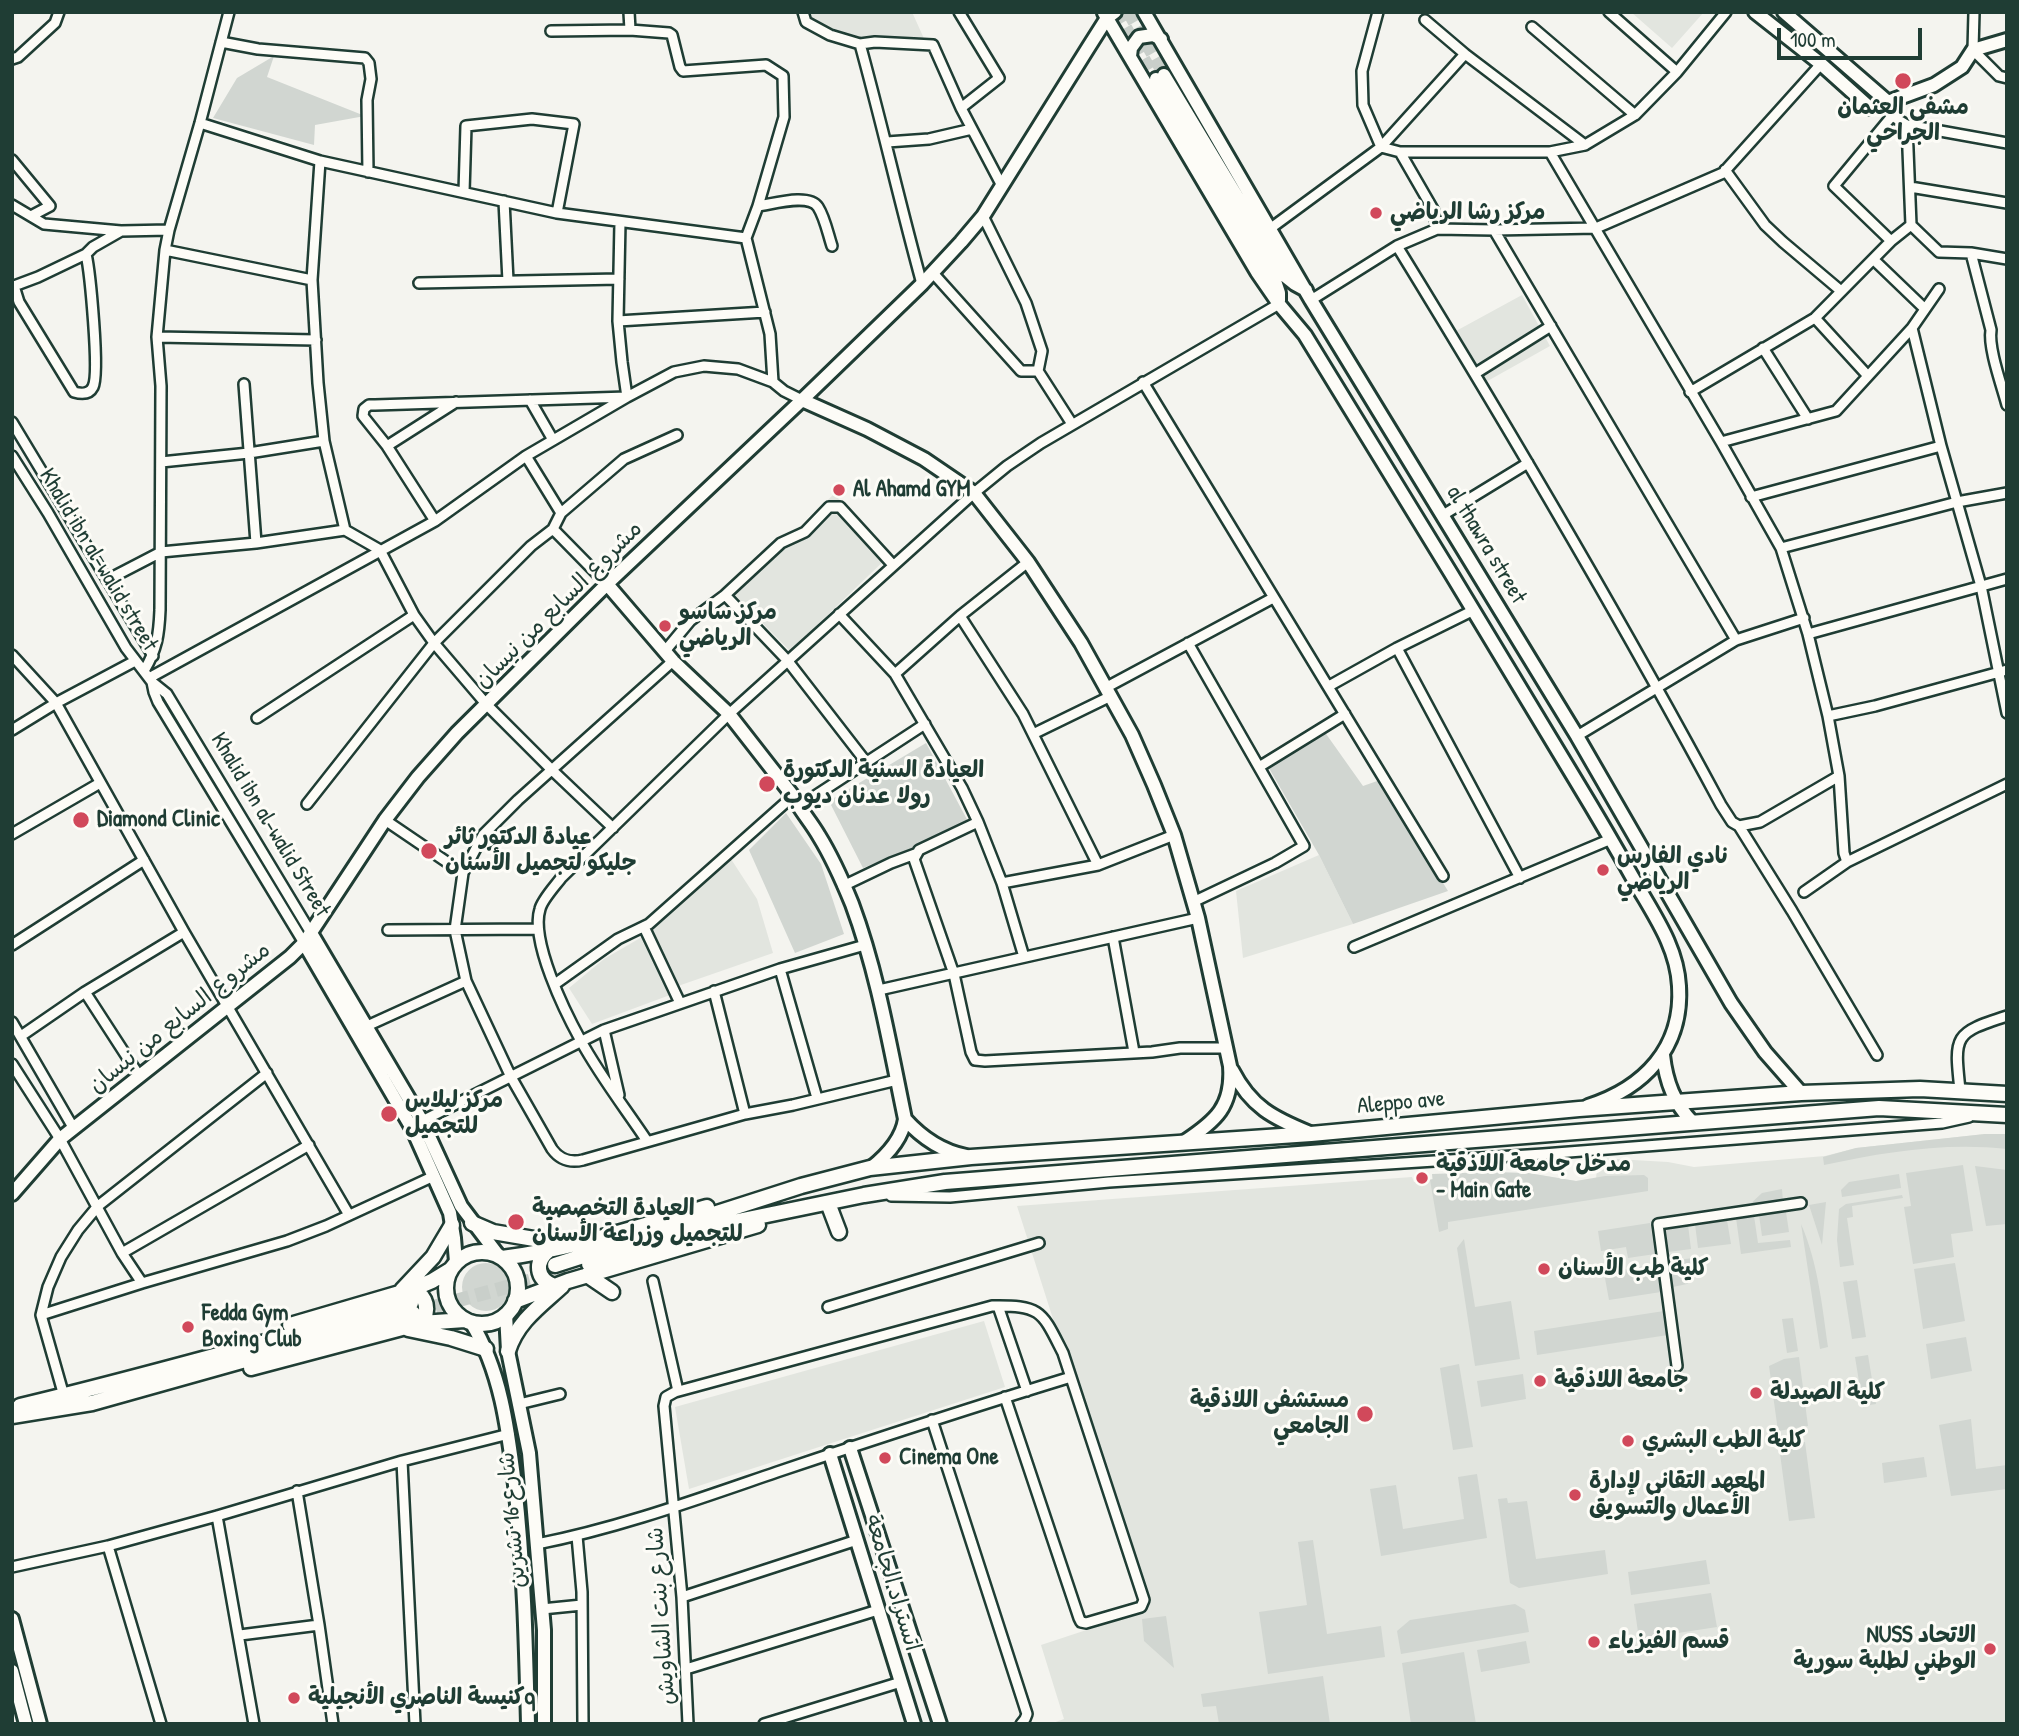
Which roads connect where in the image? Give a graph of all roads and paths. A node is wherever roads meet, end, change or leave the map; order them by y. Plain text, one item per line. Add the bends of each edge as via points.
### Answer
1 (59, 12) edge
2 (229, 12) edge
3 (629, 12) edge
4 (803, 12) edge
5 (959, 12) edge
6 (1144, 12) edge
7 (1378, 12) edge
8 (1609, 12) edge
9 (1726, 12) edge
10 (1755, 12) edge
11 (1784, 12) edge
12 (1974, 12) edge
13 (1109, 14) edge
14 (1425, 20) dead end
15 (1532, 27) dead end
16 (630, 30) junction
17 (551, 31) dead end
18 (1161, 40) junction
19 (2007, 40) edge
20 (221, 42) junction
21 (860, 44) junction
22 (1973, 50) junction
23 (1465, 54) junction
24 (1130, 56) junction
25 (12, 59) edge
26 (1821, 64) junction
27 (1677, 72) junction
28 (2007, 78) edge
29 (1888, 102) junction
30 (961, 108) junction
31 (1635, 115) junction
32 (1892, 116) junction
33 (200, 123) junction
34 (1907, 125) junction
35 (972, 129) junction
36 (887, 142) junction
37 (2007, 143) edge
38 (1585, 145) junction
39 (1381, 147) junction
40 (1400, 152) junction
41 (1550, 152) junction
42 (12, 160) edge
43 (320, 161) junction
44 (1725, 170) junction
45 (368, 172) junction
46 (1002, 186) junction
47 (1910, 187) junction
48 (464, 192) junction
49 (504, 201) junction
50 (2007, 203) edge
51 (12, 205) edge
52 (758, 206) junction
53 (557, 213) junction
54 (31, 216) junction
55 (984, 216) junction
56 (620, 222) junction
57 (1911, 225) junction
58 (1271, 228) junction
59 (1596, 228) junction
60 (1437, 229) junction
61 (169, 230) junction
62 (1494, 230) junction
63 (121, 231) junction
64 (746, 238) junction
65 (1891, 241) junction
66 (832, 246) dead end
67 (1397, 246) junction
68 (165, 250) junction
69 (1971, 253) junction
70 (86, 254) junction
71 (1873, 259) junction
72 (2007, 259) edge
73 (933, 273) junction
74 (619, 279) junction
75 (312, 280) junction
76 (508, 281) junction
77 (419, 283) dead end
78 (922, 284) junction
79 (13, 285) edge
80 (1939, 289) dead end
81 (1841, 291) junction
82 (1309, 295) junction
83 (1279, 304) junction
84 (1925, 309) junction
85 (765, 312) junction
86 (1815, 317) junction
87 (618, 321) junction
88 (1551, 326) junction
89 (1912, 328) junction
90 (158, 337) junction
91 (316, 340) junction
92 (1763, 348) junction
93 (1038, 372) junction
94 (1475, 373) junction
95 (1868, 376) junction
96 (773, 382) junction
97 (1143, 382) junction
98 (244, 384) dead end
99 (1690, 392) junction
100 (627, 397) junction
101 (530, 400) junction
102 (802, 400) junction
103 (456, 402) junction
104 (2007, 405) edge
105 (1808, 419) junction
106 (12, 422) edge
107 (1072, 424) junction
108 (677, 435) dead end
109 (553, 440) junction
110 (324, 441) junction
111 (1721, 442) junction
112 (387, 446) junction
113 (1941, 446) junction
114 (249, 453) junction
115 (12, 456) edge
116 (526, 456) junction
117 (161, 462) junction
118 (1528, 463) junction
119 (974, 493) junction
120 (2007, 493) edge
121 (1751, 497) junction
122 (1956, 502) junction
123 (561, 513) junction
124 (1443, 515) junction
125 (435, 521) junction
126 (552, 529) junction
127 (345, 530) junction
128 (256, 543) junction
129 (1782, 548) junction
130 (380, 550) junction
131 (161, 552) junction
132 (1028, 562) junction
133 (893, 565) junction
134 (2007, 579) edge
135 (107, 580) junction
136 (607, 584) junction
137 (1981, 586) junction
138 (725, 595) junction
139 (1273, 598) junction
140 (1474, 610) junction
141 (839, 614) junction
142 (414, 615) junction
143 (960, 616) junction
144 (1804, 618) junction
145 (1808, 634) junction
146 (1736, 640) junction
147 (434, 642) junction
148 (1188, 643) junction
149 (1396, 648) junction
150 (12, 655) edge
151 (153, 656) junction
152 (669, 656) junction
153 (788, 660) junction
154 (135, 661) junction
155 (2002, 671) edge
156 (895, 674) junction
157 (148, 677) junction
158 (1329, 686) junction
159 (1657, 686) junction
160 (1109, 692) junction
161 (56, 703) junction
162 (487, 705) junction
163 (2007, 713) edge
164 (729, 714) junction
165 (1345, 714) junction
166 (1828, 716) junction
167 (257, 718) dead end
168 (925, 723) junction
169 (12, 730) edge
170 (1033, 734) junction
171 (1577, 736) junction
172 (866, 762) junction
173 (1259, 767) junction
174 (553, 771) junction
175 (1839, 776) junction
176 (100, 783) junction
177 (2007, 784) edge
178 (796, 801) junction
179 (307, 804) dead end
180 (385, 820) junction
181 (978, 822) junction
182 (1739, 826) junction
183 (613, 828) junction
184 (12, 834) edge
185 (1174, 835) junction
186 (1611, 839) junction
187 (1645, 853) junction
188 (915, 854) junction
189 (144, 860) junction
190 (1847, 862) junction
191 (1098, 865) junction
192 (1626, 866) junction
193 (463, 873) junction
194 (1443, 876) dead end
195 (1520, 878) junction
196 (1002, 883) junction
197 (843, 886) junction
198 (1804, 892) dead end
199 (1193, 902) junction
200 (1198, 918) junction
201 (644, 927) junction
202 (538, 929) junction
203 (388, 930) dead end
204 (455, 930) junction
205 (184, 932) junction
206 (1113, 937) junction
207 (307, 938) junction
208 (12, 945) edge
209 (864, 945) junction
210 (1354, 947) dead end
211 (1024, 957) junction
212 (780, 969) junction
213 (954, 974) junction
214 (466, 981) junction
215 (555, 984) junction
216 (879, 990) junction
217 (714, 991) junction
218 (85, 992) junction
219 (680, 1003) junction
220 (228, 1005) junction
221 (2007, 1016) edge
222 (12, 1021) edge
223 (367, 1026) junction
224 (604, 1030) junction
225 (21, 1036) junction
226 (581, 1041) junction
227 (1227, 1048) junction
228 (1134, 1052) junction
229 (1663, 1055) junction
230 (1877, 1055) dead end
231 (12, 1064) edge
232 (1230, 1066) junction
233 (267, 1073) junction
234 (140, 1077) junction
235 (511, 1077) junction
236 (897, 1080) junction
237 (1960, 1090) junction
238 (1801, 1093) junction
239 (2007, 1094) edge
240 (817, 1098) junction
241 (620, 1100) junction
242 (1676, 1102) junction
243 (1579, 1109) junction
244 (1988, 1113) junction
245 (745, 1114) junction
246 (2007, 1115) edge
247 (905, 1119) junction
248 (422, 1121) junction
249 (1693, 1123) junction
250 (74, 1129) junction
251 (1311, 1134) junction
252 (60, 1139) junction
253 (647, 1141) junction
254 (1184, 1142) junction
255 (309, 1145) junction
256 (971, 1157) junction
257 (870, 1168) junction
258 (434, 1176) junction
259 (801, 1186) junction
260 (12, 1194) edge
261 (864, 1195) junction
262 (828, 1203) junction
263 (1801, 1203) dead end
264 (98, 1206) junction
265 (802, 1208) junction
266 (349, 1215) junction
267 (472, 1223) junction
268 (452, 1225) junction
269 (839, 1232) dead end
270 (1039, 1243) dead end
271 (570, 1245) junction
272 (549, 1250) junction
273 (122, 1253) junction
274 (500, 1256) junction
275 (453, 1266) junction
276 (559, 1276) junction
277 (587, 1276) junction
278 (653, 1282) dead end
279 (142, 1283) junction
280 (612, 1292) dead end
281 (395, 1295) junction
282 (515, 1301) junction
283 (998, 1306) junction
284 (414, 1307) junction
285 (828, 1307) dead end
286 (506, 1314) junction
287 (41, 1315) junction
288 (468, 1321) junction
289 (403, 1328) junction
290 (486, 1349) junction
291 (508, 1351) junction
292 (193, 1360) junction
293 (1676, 1366) dead end
294 (219, 1368) junction
295 (1071, 1377) junction
296 (678, 1391) junction
297 (1027, 1391) junction
298 (560, 1394) dead end
299 (64, 1396) junction
300 (1004, 1398) junction
301 (12, 1399) edge
302 (92, 1403) junction
303 (519, 1404) junction
304 (12, 1408) edge
305 (12, 1416) edge
306 (933, 1420) junction
307 (12, 1425) edge
308 (509, 1434) junction
309 (850, 1448) junction
310 (830, 1454) junction
311 (402, 1461) junction
312 (297, 1492) junction
313 (674, 1507) junction
314 (217, 1516) junction
315 (577, 1536) junction
316 (857, 1540) junction
317 (537, 1544) junction
318 (108, 1546) junction
319 (12, 1567) edge
320 (681, 1597) junction
321 (582, 1605) junction
322 (542, 1609) junction
323 (878, 1610) junction
324 (12, 1619) edge
325 (319, 1625) junction
326 (526, 1630) junction
327 (544, 1630) junction
328 (240, 1635) junction
329 (686, 1669) junction
330 (12, 1671) edge
331 (901, 1682) junction
332 (26, 1724) edge
333 (40, 1724) edge
334 (161, 1724) edge
335 (254, 1724) edge
336 (333, 1724) edge
337 (415, 1724) edge
338 (528, 1724) edge
339 (544, 1724) edge
340 (583, 1724) edge
341 (688, 1724) edge
342 (764, 1724) edge
343 (914, 1724) edge
344 (940, 1724) edge
345 (1021, 1724) edge

1 - 25 street via 55,23
2 - 20 street
3 - 16 street
4 - 21 street via 806,22
5 - 30 street via 999,78
6 - 18 main road, al thawra street
7 - 39 street via 1362,71 1363,105
8 - 27 street
9 - 27 street
10 - 26 main road
11 - 29 main road
12 - 22 street
13 - 24 main road, al thawra street
13 - 46 main road, مشروع السابع من نيسان
14 - 23 street
15 - 31 street
16 - 17 street
16 - 52 street via 672,35 683,71 766,65 783,76 784,117
18 - 24 main road via 1153,35 1139,37
18 - 58 main road, al thawra street
19 - 22 main road
20 - 33 street
20 - 45 street via 365,58 371,79
21 - 30 street via 933,45
21 - 36 street
22 - 28 street via 1999,76
22 - 29 main road via 1962,66 1934,85
23 - 38 street
23 - 39 street
24 - 83 main road, al thawra street
26 - 29 main road via 1870,108
26 - 44 street
27 - 31 street
29 - 32 street
30 - 35 street
31 - 38 street
32 - 34 street
32 - 65 street via 1834,186
33 - 43 street
33 - 61 street
34 - 37 street
34 - 47 street
35 - 36 street
35 - 46 street
36 - 78 street
38 - 41 street
39 - 40 street
39 - 58 street
40 - 41 street
40 - 60 street via 1434,211
41 - 59 street
42 - 54 street via 50,206
43 - 45 street
43 - 75 street
44 - 59 street
44 - 81 street via 1765,225
45 - 48 street
46 - 55 main road, مشروع السابع من نيسان
47 - 50 street
47 - 57 street
48 - 49 street
48 - 53 street via 466,126 532,119 574,124
49 - 53 street
49 - 76 street
51 - 54 street
52 - 64 street
52 - 66 street via 810,200 818,206
53 - 56 street
54 - 63 street via 44,224
55 - 73 main road, مشروع السابع من نيسان
55 - 93 street via 1026,303 1042,351
56 - 64 street
56 - 74 street
57 - 65 street
57 - 69 street via 1939,252
58 - 82 main road, al thawra street
59 - 62 street
59 - 99 street
60 - 62 street
60 - 67 street
61 - 63 street
61 - 68 street
62 - 88 street
63 - 70 street
64 - 85 street
65 - 71 street
67 - 82 street
67 - 94 street
68 - 75 street
68 - 90 street
69 - 72 street
69 - 104 street
70 - 79 street
70 - 79 street via 95,369 93,387 87,393 74,392
71 - 81 street
71 - 84 street
73 - 78 main road, مشروع السابع من نيسان
73 - 93 street via 1021,371
74 - 76 street
74 - 87 street
75 - 91 street
76 - 77 street
78 - 102 main road, مشروع السابع من نيسان
80 - 84 street
81 - 86 street
82 - 83 main road via 1285,276 1160,77 1275,281
82 - 124 main road, al thawra street
83 - 97 street
83 - 140 main road, al thawra street via 1305,335
84 - 89 street
85 - 87 street
85 - 96 street
86 - 92 street
86 - 95 street
87 - 100 street
88 - 94 street
88 - 146 street
89 - 95 street
89 - 113 street
90 - 91 street
90 - 117 street
91 - 110 street
92 - 99 street
92 - 105 street
93 - 107 street
94 - 118 street
95 - 105 street via 1836,411
96 - 100 street via 738,369 704,366 674,372
96 - 102 street
97 - 107 street
97 - 139 street
98 - 114 street
99 - 111 street
100 - 101 street
100 - 109 street
101 - 103 street
101 - 109 street
102 - 119 main road via 924,459
102 - 136 main road, مشروع السابع من نيسان
103 - 112 street
103 - 112 street via 369,405 363,416
105 - 111 street
106 - 135 street
107 - 119 street
108 - 123 street via 624,459
109 - 116 street
110 - 114 street
110 - 127 street
111 - 121 street
112 - 125 street
113 - 121 street
113 - 122 street
114 - 117 street
114 - 128 street
115 - 154 street, Khalid ibn al-walid street
116 - 123 street
116 - 125 street
117 - 131 street
118 - 124 street
118 - 159 street
119 - 132 main road
119 - 133 street
120 - 122 street
121 - 129 street
122 - 129 street
122 - 137 street
123 - 126 street
124 - 171 main road, al thawra street
125 - 130 street
126 - 136 street
126 - 147 street
127 - 128 street
127 - 130 street
128 - 131 street
129 - 144 street
130 - 142 street
130 - 157 street
131 - 135 street
131 - 151 street via 159,633
132 - 143 street
132 - 160 main road
133 - 138 street via 840,507 828,507 805,532 781,543
133 - 141 street
134 - 137 street
135 - 151 street
136 - 152 main road
136 - 162 main road, مشروع السابع من نيسان
137 - 145 street
137 - 155 street
138 - 152 street via 690,621
138 - 153 street
139 - 148 street
139 - 158 street
140 - 149 street
140 - 186 main road, al thawra street
141 - 153 street
141 - 156 street
142 - 147 street
142 - 167 street
143 - 156 street
143 - 170 street
144 - 145 street
144 - 146 street
145 - 166 street
146 - 159 street
147 - 162 street
147 - 179 street
148 - 160 street
148 - 173 street
149 - 158 street
149 - 195 street
150 - 161 street
151 - 157 street
152 - 164 main road
152 - 174 street
153 - 164 street
153 - 172 street
154 - 157 street, Khalid ibn al-walid street
154 - 161 street
155 - 163 street
155 - 166 street
156 - 168 street
157 - 207 street, Khalid ibn al-walid Street via 158,702
158 - 165 street
159 - 171 street
159 - 182 street via 1721,805
160 - 170 street
160 - 185 main road
161 - 169 street
161 - 176 street
162 - 174 street
162 - 180 main road, مشروع السابع من نيسان via 457,733
164 - 178 main road
164 - 183 street
165 - 173 street
165 - 194 street
166 - 175 street
168 - 172 street
168 - 181 street
170 - 191 street
171 - 187 main road, al thawra street
172 - 178 street
173 - 199 street via 1304,845
174 - 183 street
174 - 193 street via 483,835
175 - 182 street via 1760,822
175 - 190 street
176 - 184 street
176 - 189 street
177 - 190 street
178 - 197 main road via 820,837
178 - 201 street
180 - 193 street
180 - 207 main road, مشروع السابع من نيسان
181 - 188 street
181 - 196 street
182 - 230 street
183 - 202 street via 540,905
185 - 191 street
185 - 199 main road
186 - 192 main road, al thawra street
186 - 195 street
187 - 192 main road via 1638,863
187 - 238 main road, al thawra street via 1731,1003
188 - 197 street
188 - 213 street
189 - 205 street
189 - 208 street
190 - 198 street
191 - 196 street
192 - 229 main road, al thawra street via 1667,937 1678,970 1676,1022
193 - 204 street
195 - 210 street
196 - 211 street
197 - 209 main road
199 - 200 main road
200 - 206 street
200 - 227 main road
201 - 215 street via 618,939
201 - 219 street
202 - 204 street
202 - 215 street
203 - 204 street
204 - 214 street
205 - 218 street
205 - 220 street
206 - 211 street
206 - 228 street
207 - 220 main road, مشروع السابع من نيسان
207 - 223 main road, Khalid ibn al-walid Street
207 - 258 main road
209 - 212 street
209 - 216 main road
211 - 213 street
212 - 217 street
212 - 240 street
213 - 216 street
213 - 228 street via 975,1059
214 - 223 street
214 - 235 street
215 - 226 street
216 - 236 main road
217 - 219 street
217 - 245 street
218 - 225 street
218 - 234 street
219 - 224 street
220 - 233 street
220 - 234 main road, مشروع السابع من نيسان
221 - 237 street via 1976,1026 1961,1038 1956,1057
222 - 225 street
223 - 248 main road, Khalid ibn al-walid Street
224 - 226 street
224 - 241 street
225 - 250 street
226 - 235 street
226 - 241 street
227 - 228 street
227 - 232 main road
229 - 242 main road
229 - 243 main road, al thawra street via 1619,1092
231 - 252 street
232 - 251 main road via 1240,1085 1266,1112
232 - 254 main road via 1228,1098 1220,1112
233 - 255 street
233 - 264 street
234 - 250 main road, مشروع السابع من نيسان
235 - 248 street
235 - 253 street via 552,1149 565,1160 577,1161
236 - 240 street
236 - 247 main road
237 - 238 main road, Aleppo ave
237 - 239 main road, Aleppo ave
238 - 242 main road, Aleppo ave
240 - 245 street
241 - 253 street
242 - 243 main road, Aleppo ave
242 - 249 main road
243 - 251 main road, Aleppo ave
244 - 246 main road, Aleppo ave
244 - 249 main road, Aleppo ave via 1879,1108
244 - 261 street via 1942,1123 1530,1155 950,1197
245 - 253 street
247 - 256 main road via 934,1144
247 - 257 main road via 892,1147
248 - 267 main road, Khalid ibn al-walid Street
249 - 261 main road, Aleppo ave via 945,1182
250 - 252 main road, مشروع السابع من نيسان
251 - 254 main road, Aleppo ave
252 - 260 main road, مشروع السابع من نيسان
252 - 264 street
254 - 256 main road, Aleppo ave
255 - 266 street
255 - 273 street
256 - 257 main road, Aleppo ave
257 - 259 main road, Aleppo ave
258 - 266 street
258 - 268 main road
259 - 271 main road
259 - 276 main road
261 - 262 main road, Aleppo ave
262 - 265 main road, Aleppo ave
262 - 269 main road
263 - 293 street via 1658,1224
264 - 273 street
264 - 287 street via 61,1257
265 - 276 main road via 733,1222
265 - 277 main road via 754,1227
266 - 279 street via 287,1241
267 - 271 main road via 506,1235
267 - 274 main road, Khalid ibn al-walid Street
268 - 275 main road
268 - 281 main road via 425,1267
270 - 285 street
271 - 272 main road
272 - 274 main road
272 - 276 main road via 542,1255 538,1270 547,1283
273 - 279 street
274 - 275 main road via 475,1252
274 - 282 main road via 517,1278
275 - 284 main road via 432,1281
275 - 288 main road via 445,1289 447,1298
276 - 277 main road
276 - 282 main road
276 - 291 main road via 524,1320
277 - 280 main road
278 - 296 street
279 - 287 street
281 - 284 main road
281 - 292 main road via 228,1343
282 - 286 main road
283 - 295 street via 1036,1311 1044,1317
283 - 296 street
283 - 297 street
284 - 288 main road
284 - 289 main road
284 - 292 main road
284 - 294 main road
286 - 288 main road via 488,1323
286 - 291 main road, شارع 16 تشرين
287 - 299 street
288 - 290 main road, شارع 16 تشرين
289 - 290 main road
289 - 294 main road via 246,1369
290 - 308 main road, شارع 16 تشرين
291 - 303 main road, شارع 16 تشرين
292 - 299 main road
294 - 302 main road
295 - 297 street
295 - 300 street via 1144,1600 1141,1607 1081,1622
296 - 313 street, شارع بنت الشاويش via 666,1397 664,1406
297 - 300 street
298 - 303 street
299 - 301 main road
299 - 304 main road
300 - 306 street
302 - 305 main road
302 - 307 main road
303 - 317 main road, شارع 16 تشرين via 529,1453
306 - 309 street
306 - 345 street via 1027,1714
308 - 311 street
308 - 326 main road, شارع 16 تشرين
309 - 310 street
309 - 344 main road
310 - 313 street
310 - 316 main road, اتستراد الجامعة
311 - 312 street
311 - 337 street
312 - 314 street
312 - 325 street
313 - 315 street
313 - 320 street, شارع بنت الشاويش
314 - 318 street
314 - 328 street
315 - 317 street
315 - 321 street
316 - 320 street
316 - 323 main road, اتستراد الجامعة
317 - 322 main road, شارع 16 تشرين
318 - 319 street
318 - 334 street
320 - 329 street, شارع بنت الشاويش
321 - 322 street
321 - 340 street
322 - 327 main road, شارع 16 تشرين
323 - 329 street
323 - 331 main road, اتستراد الجامعة
324 - 333 main road
325 - 328 street
325 - 336 street
326 - 327 main road
326 - 338 main road, شارع 16 تشرين
327 - 339 main road, شارع 16 تشرين
328 - 335 street
329 - 341 street, شارع بنت الشاويش
330 - 332 main road
331 - 342 street
331 - 343 main road, اتستراد الجامعة

